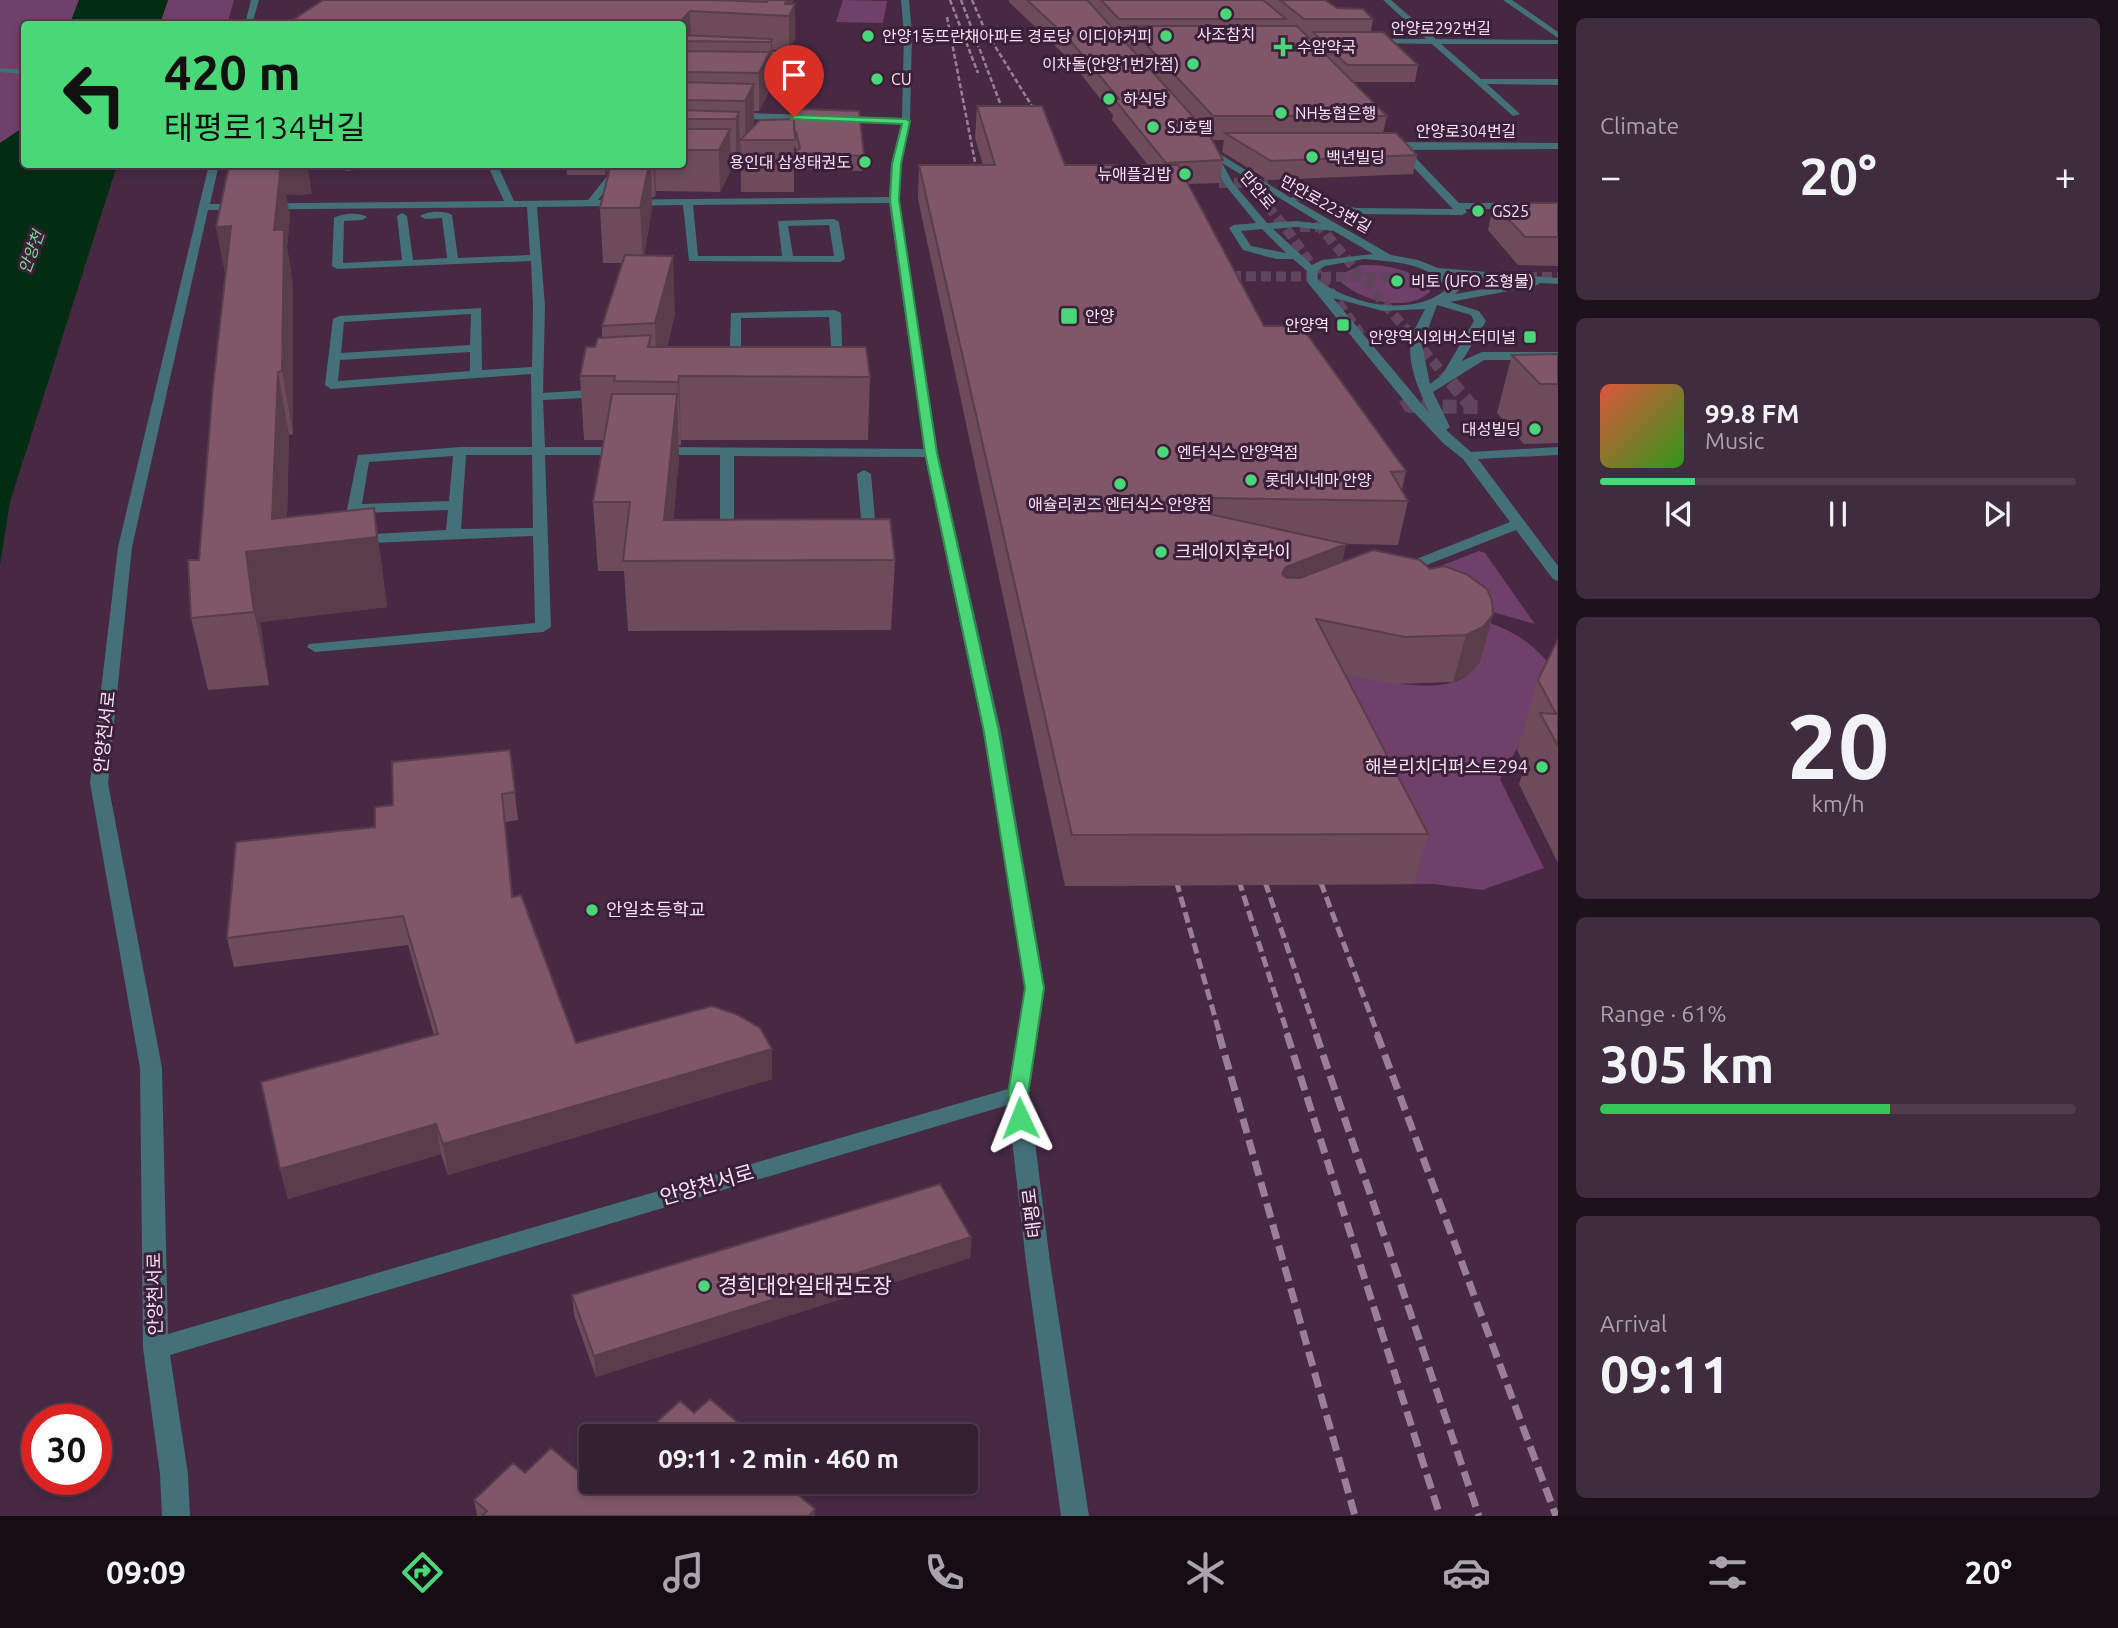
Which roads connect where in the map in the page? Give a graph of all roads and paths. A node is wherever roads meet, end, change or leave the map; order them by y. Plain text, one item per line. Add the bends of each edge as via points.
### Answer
1 (255, 0) edge
2 (905, 0) edge
3 (1387, 0) edge
4 (1507, 0) edge
5 (249, 21) edge
6 (1558, 36) edge
7 (1365, 41) edge
8 (1434, 41) junction
9 (1558, 42) edge
10 (747, 52) edge
11 (0, 69) edge
12 (766, 70) edge
13 (780, 71) junction
14 (21, 72) edge
15 (1478, 81) junction
16 (1558, 82) edge
17 (736, 83) edge
18 (686, 114) edge
19 (1516, 114) dead end
20 (906, 121) junction
21 (1390, 137) edge
22 (1558, 146) edge
23 (1372, 147) edge
24 (1399, 147) junction
25 (1213, 148) joint
26 (686, 163) edge
27 (778, 164) edge
28 (213, 168) edge
29 (494, 168) edge
30 (619, 168) edge
31 (1271, 190) junction
32 (894, 200) junction
33 (688, 203) junction
34 (532, 204) junction
35 (590, 204) junction
36 (511, 205) junction
37 (1558, 206) edge
38 (206, 207) junction
39 (1460, 209) junction
40 (402, 216) junction
41 (1264, 224) junction
42 (1346, 232) junction
43 (1294, 256) junction
44 (536, 258) junction
45 (1390, 258) junction
46 (788, 259) junction
47 (453, 261) junction
48 (408, 263) junction
49 (1312, 270) junction
50 (1435, 271) junction
51 (1545, 281) junction
52 (1558, 281) edge
53 (1318, 287) junction
54 (1439, 301) junction
55 (477, 348) junction
56 (1558, 356) edge
57 (334, 357) junction
58 (537, 370) junction
59 (476, 374) junction
60 (1447, 377) junction
61 (841, 383) edge
62 (735, 385) edge
63 (1427, 391) junction
64 (616, 392) edge
65 (537, 397) junction
66 (1448, 440) junction
67 (538, 450) junction
68 (460, 451) junction
69 (1558, 451) edge
70 (727, 452) junction
71 (931, 453) junction
72 (1468, 456) junction
73 (864, 474) dead end
74 (456, 505) junction
75 (353, 509) junction
76 (1518, 523) junction
77 (540, 532) junction
78 (453, 534) junction
79 (740, 548) edge
80 (858, 551) edge
81 (1413, 565) junction
82 (1387, 576) edge
83 (1558, 576) edge
84 (1407, 583) edge
85 (315, 647) dead end
86 (1018, 1094) junction
87 (156, 1348) junction
88 (176, 1516) edge
89 (1075, 1516) edge

1 - 5 street
2 - 20 street, 태평로
3 - 8 street
4 - 6 street
7 - 8 street, 안양로292번길
8 - 9 street, 안양로292번길
8 - 15 street
10 - 13 street via 786,54
11 - 14 street
12 - 13 street
13 - 17 street via 776,84
15 - 16 street
15 - 19 street
18 - 20 street
20 - 32 street, 태평로
21 - 24 street
22 - 24 street, 안양로304번길
23 - 24 street, 안양로304번길
24 - 39 street
25 - 31 street, 만안로223번길
25 - 41 street, 만안로 via 1218,170
26 - 27 street
28 - 38 street, 안양천서로
29 - 36 street
30 - 35 street
31 - 39 street via 1356,211
31 - 42 street, 만안로223번길
32 - 33 street
32 - 71 street, 태평로
33 - 35 street
33 - 46 street via 693,259
34 - 35 street
34 - 36 street
34 - 44 street
36 - 38 street
37 - 39 street
38 - 87 street, 안양천서로 via 125,547 99,783 151,1068
40 - 47 street via 447,215
40 - 48 street
40 - 48 street via 339,218 337,266
41 - 42 street via 1321,226
41 - 43 street, 만안로
41 - 43 street via 1245,226 1267,254
42 - 45 street, 만안로223번길
43 - 49 street, 만안로
44 - 47 street
44 - 58 street
45 - 49 street via 1340,258
45 - 50 street
46 - 46 street via 840,259 834,222 782,223
47 - 48 street
49 - 53 street via 1310,276
50 - 51 street
50 - 54 street via 1448,280 1452,290
51 - 52 street
51 - 54 street
53 - 54 street via 1357,303 1410,307
53 - 66 street
54 - 60 street via 1475,313 1480,321
54 - 63 street via 1419,332 1416,349
55 - 57 street
55 - 57 street via 477,310 339,319
55 - 59 street
56 - 60 street via 1482,356
57 - 59 street via 331,385
58 - 59 street
58 - 65 street
60 - 63 street
61 - 62 street via 835,313 822,313 735,315
63 - 66 street
64 - 65 street
65 - 67 street
66 - 72 street
67 - 68 street
67 - 70 street
67 - 77 street
68 - 74 street
68 - 75 street via 363,458
69 - 72 street
70 - 71 street
70 - 79 street via 727,548
71 - 86 street, 태평로 via 992,732 1035,988
72 - 76 street
73 - 80 street via 871,552
74 - 75 street
74 - 78 street
75 - 78 street via 348,540
76 - 81 street
76 - 83 street
77 - 78 street
77 - 85 street via 543,627
81 - 82 street
81 - 84 street
86 - 87 street, 안양천서로
86 - 89 street, 태평로
87 - 88 street, 안양천서로

